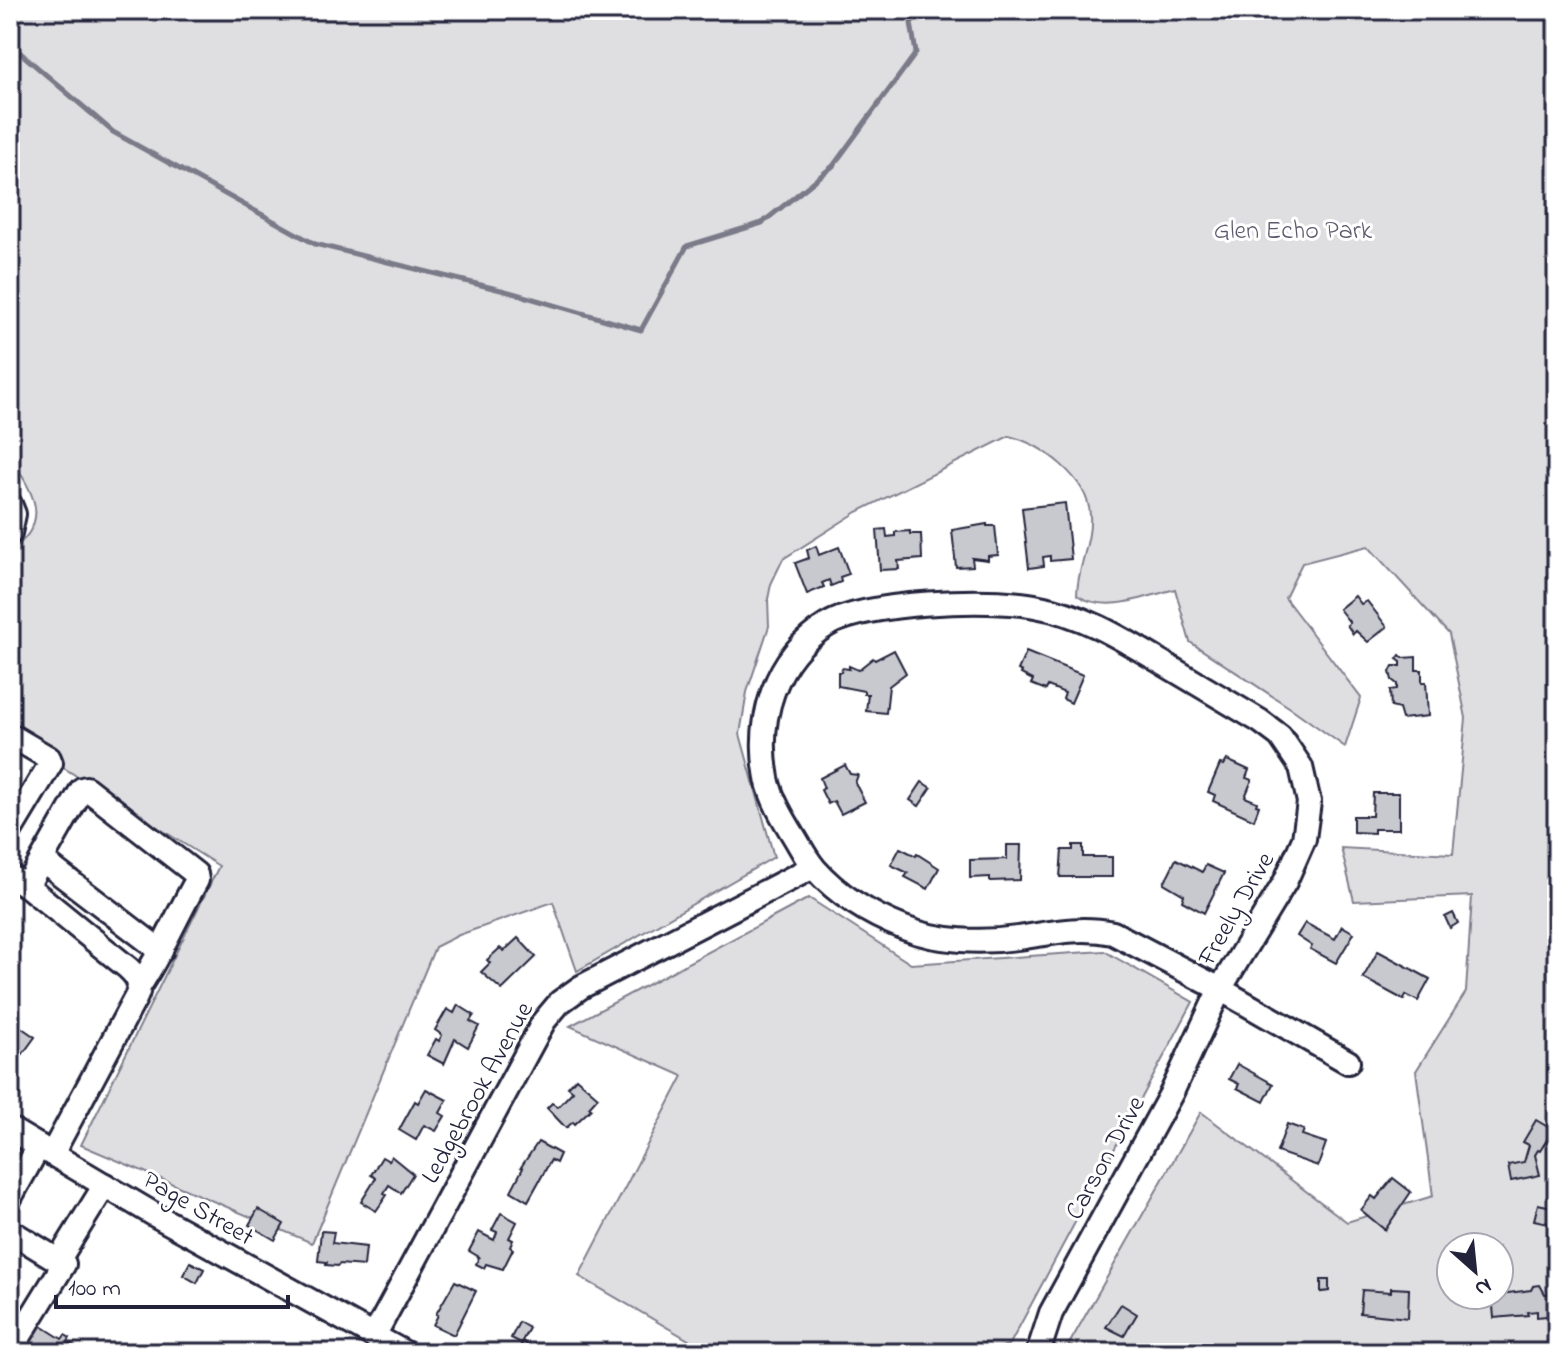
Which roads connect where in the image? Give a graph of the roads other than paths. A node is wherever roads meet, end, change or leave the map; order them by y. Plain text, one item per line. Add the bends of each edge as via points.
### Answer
1 (10, 504) edge
2 (10, 533) edge
3 (10, 735) edge
4 (10, 831) edge
5 (42, 860) junction
6 (813, 867) junction
7 (18, 881) edge
8 (161, 951) junction
9 (140, 985) junction
10 (1220, 989) junction
11 (1348, 1062) dead end
12 (10, 1129) edge
13 (46, 1150) junction
14 (105, 1185) junction
15 (10, 1198) edge
16 (10, 1231) edge
17 (58, 1261) junction
18 (374, 1336) junction
19 (10, 1352) edge
20 (405, 1353) edge
21 (1038, 1353) edge

1 - 2 street
3 - 4 street via 51,760
5 - 7 street
5 - 8 street
5 - 8 street via 82,789 89,788 196,874
6 - 10 street, Freely Drive via 852,901 908,930 978,941 1094,929 1134,942
6 - 10 street, Freely Drive via 776,803 764,755 764,727 776,680 806,641 847,616 891,608 1008,602 1066,613 1107,630 1260,721 1280,736 1301,767 1309,802 1304,839 1285,882
6 - 18 street, Ledgebrook Avenue via 560,1002 544,1021
7 - 9 street via 128,968
8 - 9 street
9 - 13 street
10 - 11 street
10 - 21 street, Carson Drive via 1172,1092 1051,1313
12 - 13 street, Page Street
13 - 14 street, Page Street
13 - 15 street
14 - 17 street
14 - 18 street, Page Street
16 - 17 street
17 - 19 street via 64,1264
18 - 20 street, Page Street

